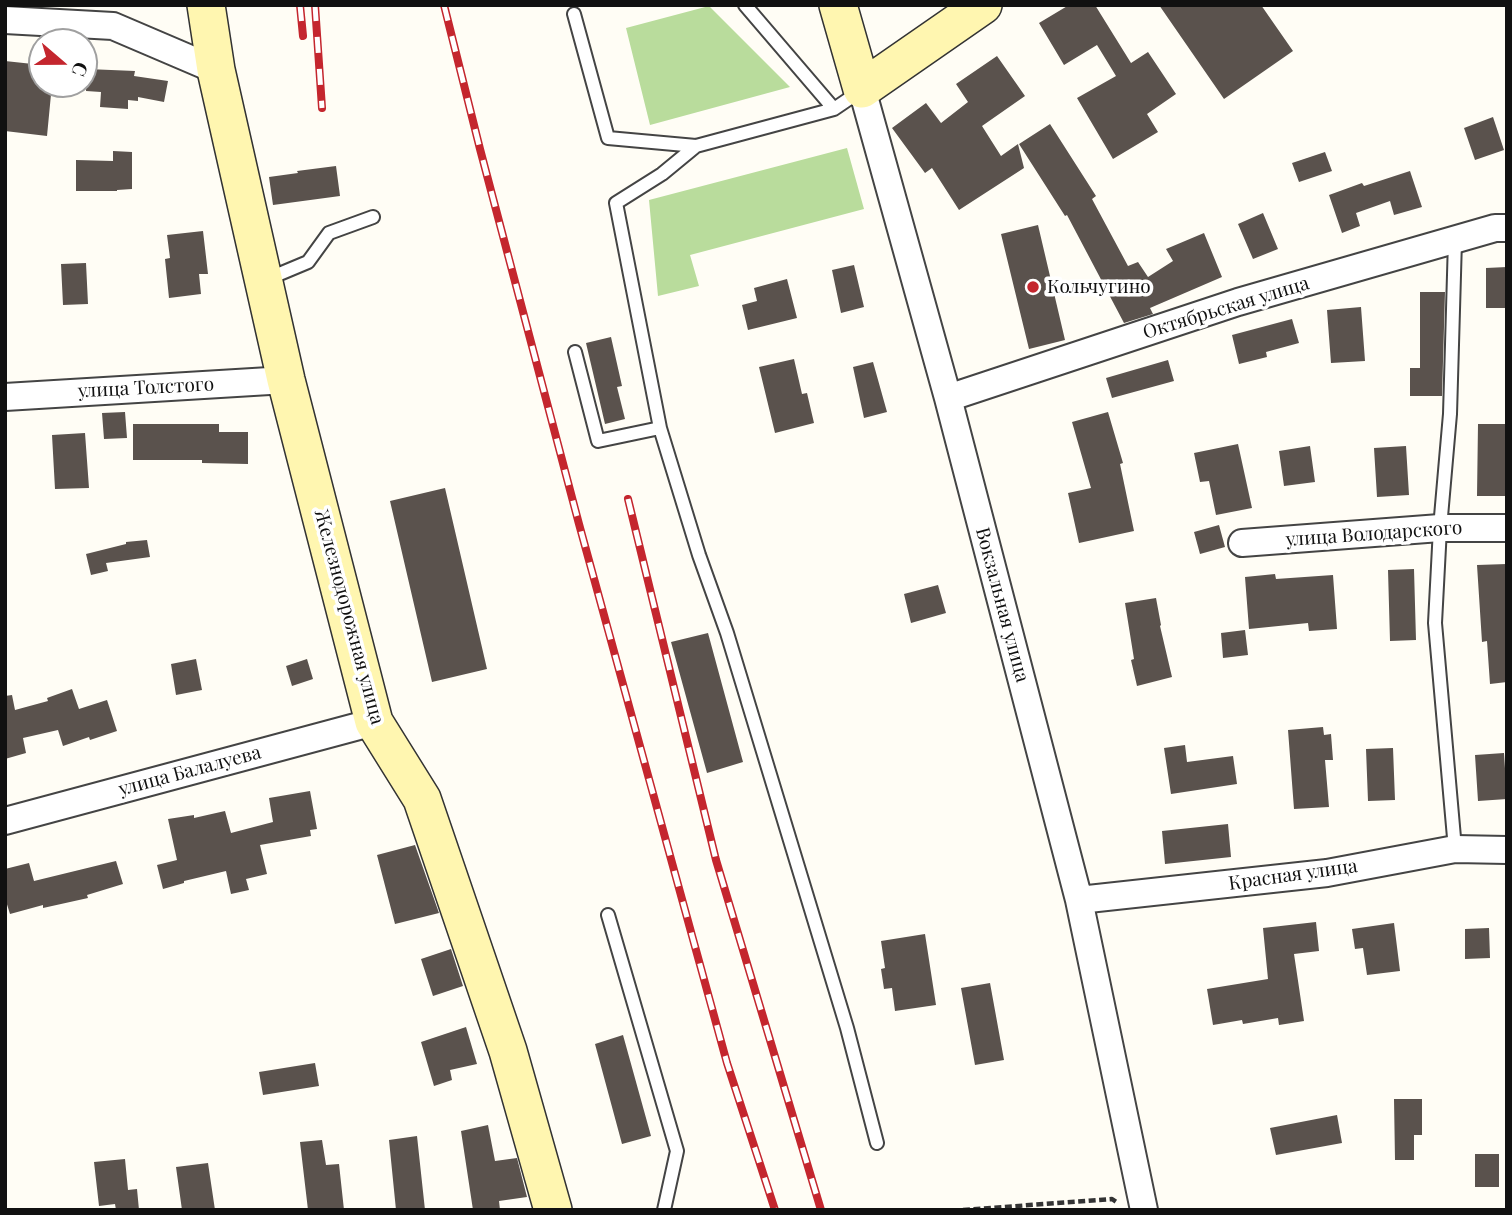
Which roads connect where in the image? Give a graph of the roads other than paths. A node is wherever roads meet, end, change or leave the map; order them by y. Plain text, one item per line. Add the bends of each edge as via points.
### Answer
1 (206, 5) edge
2 (745, 5) edge
3 (838, 5) edge
4 (983, 5) edge
5 (574, 14) dead end
6 (5, 20) edge
7 (216, 70) junction
8 (848, 99) junction
9 (696, 146) junction
10 (373, 216) dead end
11 (1507, 228) edge
12 (1455, 240) junction
13 (265, 280) junction
14 (575, 352) dead end
15 (286, 380) junction
16 (5, 397) edge
17 (948, 398) junction
18 (660, 428) junction
19 (1440, 528) junction
20 (1507, 528) edge
21 (1242, 543) dead end
22 (374, 722) junction
23 (5, 821) edge
24 (1455, 849) junction
25 (1507, 850) edge
26 (1079, 900) junction
27 (608, 915) dead end
28 (877, 1143) dead end
29 (553, 1210) edge
30 (664, 1210) edge
31 (1144, 1210) edge

1 - 7 street, Железнодорожная улица
2 - 8 lane
3 - 8 street, Вокзальная улица
4 - 8 street
5 - 9 lane via 608,138
6 - 7 street via 113,26
7 - 13 street, Железнодорожная улица
8 - 9 lane
8 - 17 street, Вокзальная улица
9 - 18 lane via 616,203
10 - 13 lane via 329,233 308,262
11 - 12 street, Октябрьская улица
12 - 17 street, Октябрьская улица via 1238,302
12 - 19 lane via 1450,414
13 - 15 street, Железнодорожная улица
14 - 18 lane via 598,440
15 - 16 street, улица Толстого
15 - 22 street, Железнодорожная улица
17 - 26 street, Вокзальная улица
18 - 28 lane via 847,1028
19 - 20 street, улица Володарского
19 - 21 street, улица Володарского
19 - 24 lane via 1435,623
22 - 23 street, улица Балалуева
22 - 29 street, Железнодорожная улица via 422,799 508,1051
24 - 25 street, Красная улица
24 - 26 street, Красная улица via 1327,873
26 - 31 street, Вокзальная улица
27 - 30 lane via 677,1151

